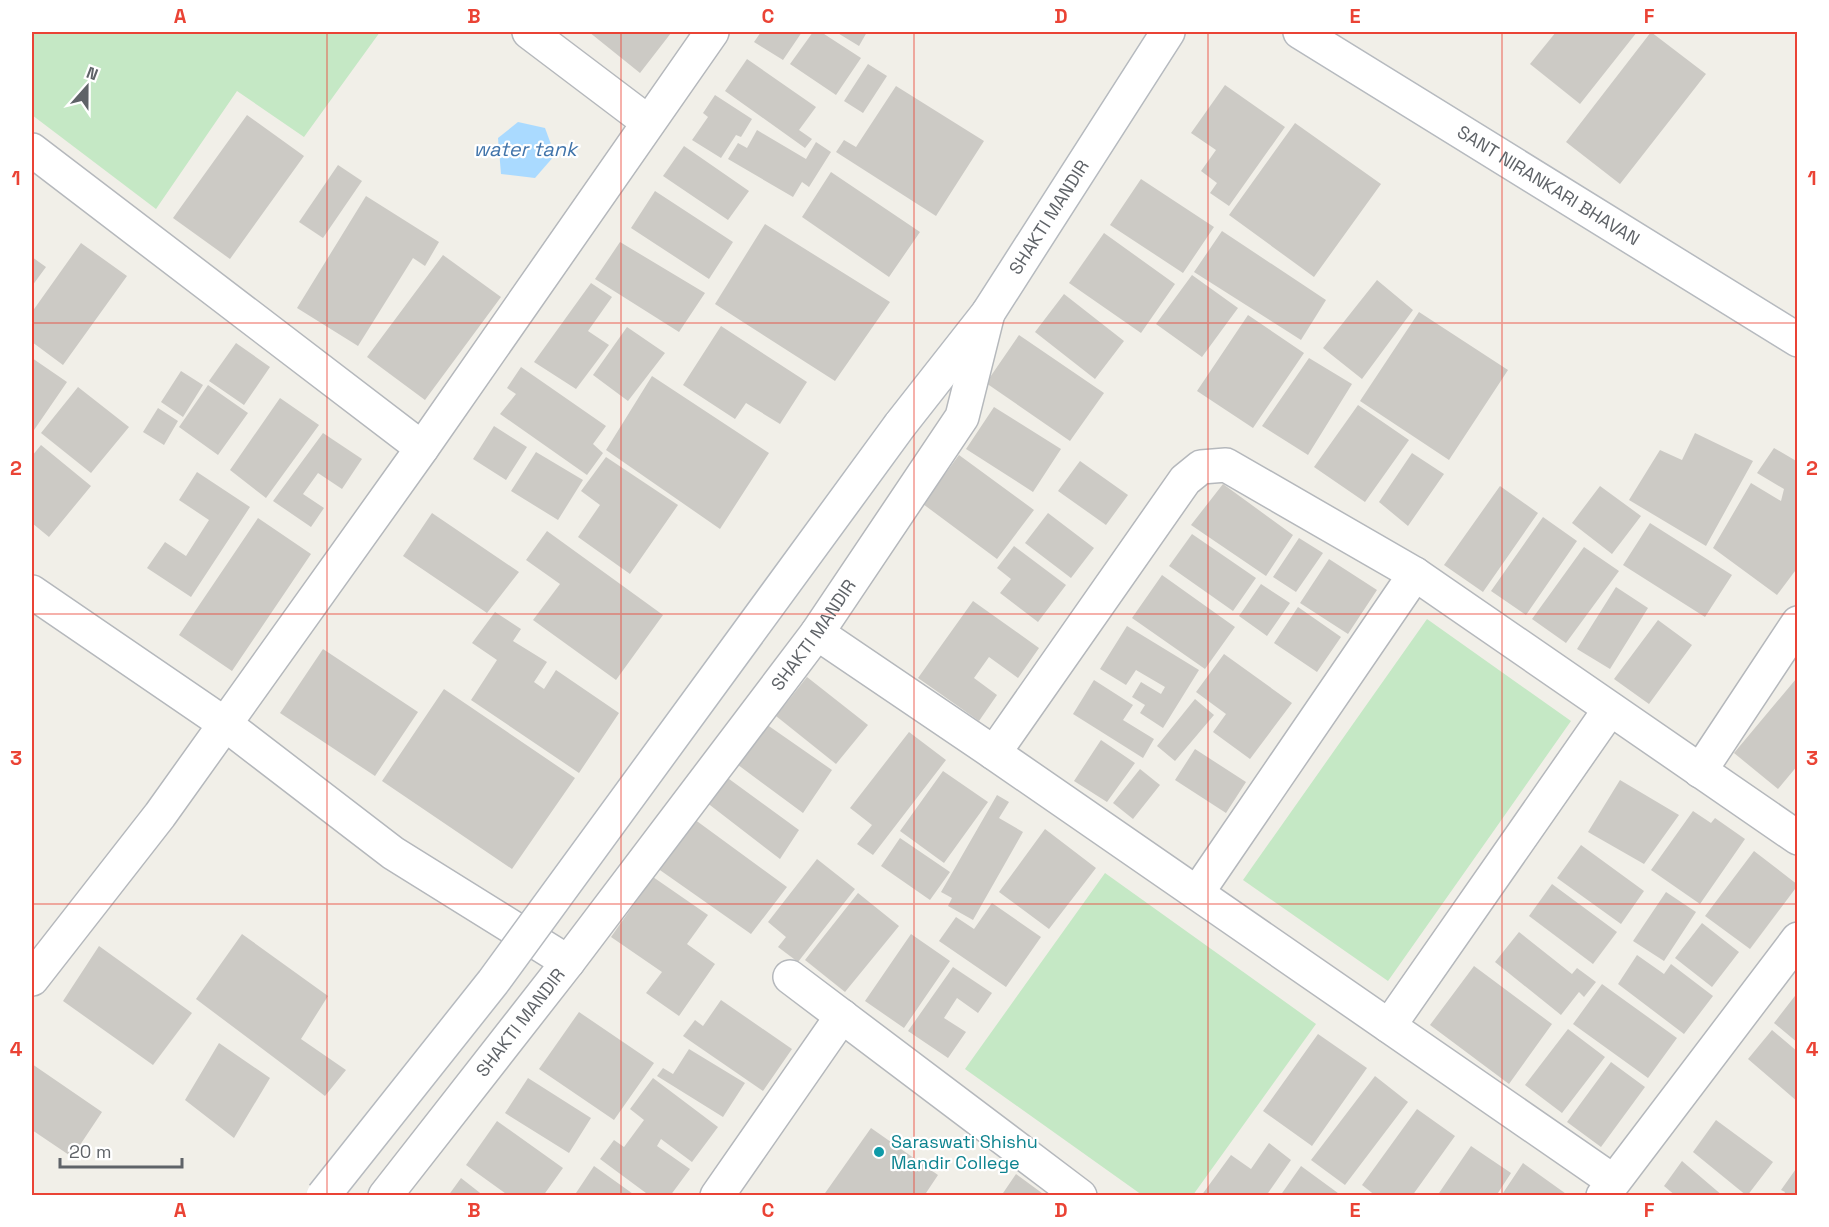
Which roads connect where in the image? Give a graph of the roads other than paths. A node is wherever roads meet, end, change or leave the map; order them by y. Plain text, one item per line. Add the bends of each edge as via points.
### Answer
1 (529, 32) edge
2 (712, 32) edge
3 (1168, 32) edge
4 (1300, 32) edge
5 (648, 122) junction
6 (32, 150) edge
7 (988, 313) junction
8 (1797, 340) edge
9 (422, 448) junction
10 (1416, 574) junction
11 (32, 592) edge
12 (1797, 623) edge
13 (817, 633) junction
14 (1610, 709) junction
15 (225, 724) junction
16 (994, 753) junction
17 (1700, 771) junction
18 (1797, 838) edge
19 (1197, 893) junction
20 (1797, 939) edge
21 (568, 962) junction
22 (35, 967) edge
23 (790, 977) dead end
24 (842, 1016) junction
25 (1389, 1026) junction
26 (1608, 1188) edge
27 (323, 1196) edge
28 (385, 1196) edge
29 (717, 1196) edge
30 (1080, 1196) edge

1 - 5 street
2 - 5 street
3 - 7 street, SHAKTI MANDIR
4 - 8 street, SANT NIRANKARI BHAVAN
5 - 9 street
6 - 9 street
7 - 13 street, SHAKTI MANDIR via 962,417
7 - 27 street, bridge via 900,425 493,982
9 - 15 street
10 - 14 street
10 - 16 street via 1226,465 1202,467 1185,480
10 - 19 street
11 - 15 street
12 - 17 street
13 - 16 street
13 - 21 street, SHAKTI MANDIR
14 - 17 street
14 - 25 street
15 - 21 street via 393,853
15 - 22 street via 160,815
16 - 19 street
17 - 18 street
19 - 25 street
20 - 26 street
21 - 28 street, SHAKTI MANDIR
23 - 24 street
24 - 29 street
24 - 30 street
25 - 26 street

